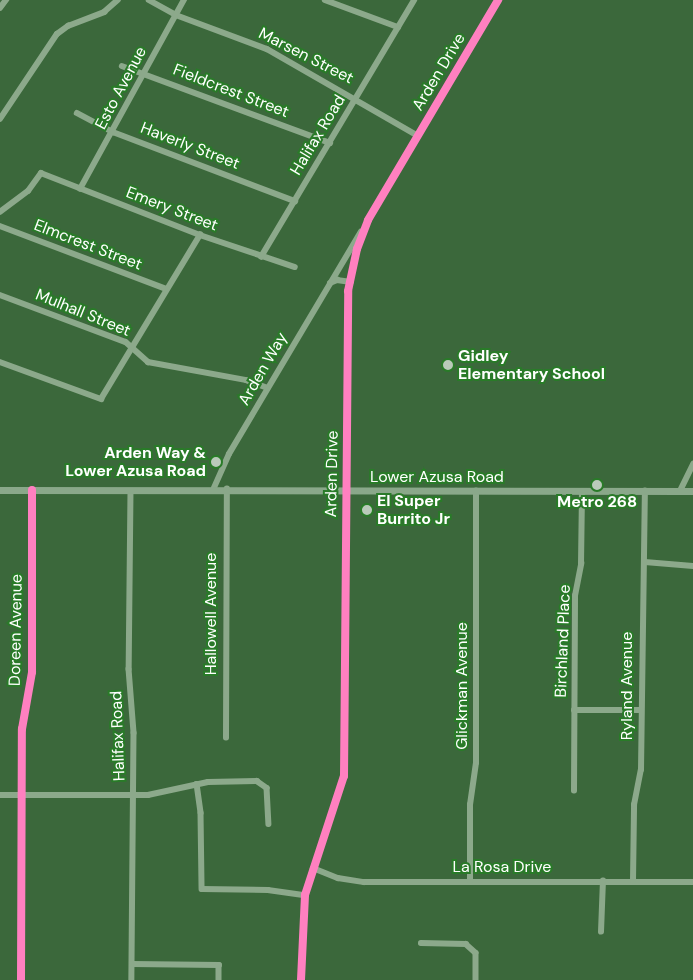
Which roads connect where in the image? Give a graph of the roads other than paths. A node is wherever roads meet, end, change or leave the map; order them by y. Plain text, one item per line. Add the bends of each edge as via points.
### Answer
1 (6, 0) edge
2 (118, 0) edge
3 (149, 0) edge
4 (184, 0) edge
5 (325, 0) edge
6 (414, 0) edge
7 (498, 0) edge
8 (0, 8) edge
9 (176, 15) junction
10 (398, 27) junction
11 (122, 66) dead end
12 (145, 74) junction
13 (356, 98) junction
14 (77, 113) dead end
15 (0, 119) edge
16 (113, 132) junction
17 (418, 136) junction
18 (330, 143) junction
19 (80, 189) junction
20 (295, 201) junction
21 (0, 212) edge
22 (368, 220) junction
23 (0, 226) edge
24 (200, 235) junction
25 (261, 257) junction
26 (295, 267) dead end
27 (351, 282) junction
28 (328, 284) junction
29 (167, 289) junction
30 (0, 295) edge
31 (132, 348) junction
32 (0, 362) edge
33 (268, 388) junction
34 (693, 464) edge
35 (227, 489) junction
36 (0, 490) edge
37 (32, 490) junction
38 (213, 490) junction
39 (346, 490) junction
40 (130, 491) junction
41 (476, 491) junction
42 (646, 491) junction
43 (680, 491) junction
44 (693, 491) edge
45 (582, 492) junction
46 (645, 562) junction
47 (693, 566) edge
48 (574, 710) junction
49 (641, 710) junction
50 (226, 738) dead end
51 (197, 784) junction
52 (574, 791) dead end
53 (0, 795) edge
54 (23, 795) junction
55 (134, 795) junction
56 (270, 824) dead end
57 (313, 868) junction
58 (470, 881) junction
59 (603, 881) junction
60 (633, 881) junction
61 (693, 882) edge
62 (305, 895) junction
63 (601, 932) dead end
64 (421, 943) dead end
65 (132, 964) junction
66 (22, 980) edge
67 (132, 980) edge
68 (219, 980) edge
69 (301, 980) edge
70 (476, 980) edge

1 - 8 street
2 - 15 street via 104,12 68,26 57,34
3 - 9 street, Marsen Street
4 - 9 street, Esto Avenue
5 - 10 street
6 - 10 street, Halifax Road
7 - 17 street, Arden Drive
9 - 12 street, Esto Avenue
9 - 13 street, Marsen Street via 267,49
10 - 13 street, Halifax Road
11 - 12 street, Fieldcrest Street
12 - 16 street, Esto Avenue
12 - 18 street, Fieldcrest Street
13 - 17 street, Marsen Street
13 - 18 street, Halifax Road
14 - 16 street, Haverly Street
16 - 19 street, Esto Avenue
16 - 20 street, Haverly Street
17 - 22 street, Arden Drive
18 - 20 street, Halifax Road
19 - 21 street, Emery Street via 41,173 28,191
19 - 24 street, Emery Street
20 - 25 street, Halifax Road
22 - 27 street, Arden Drive via 357,249
22 - 28 street, Arden Way
23 - 29 street, Elmcrest Street
24 - 25 street, Emery Street
24 - 29 street
25 - 26 street, Emery Street
27 - 28 street via 337,280
27 - 39 street, Arden Drive
28 - 33 street, Arden Way
29 - 31 street
30 - 31 street, Mulhall Street via 126,342
31 - 32 street via 102,399
31 - 33 street, Mulhall Street via 148,362 246,380
33 - 38 street, Arden Way via 217,474
34 - 43 street
35 - 38 main road, Lower Azusa Road
35 - 39 main road, Lower Azusa Road
35 - 50 street, Hallowell Avenue
36 - 37 main road, Lower Azusa Road
37 - 40 main road, Lower Azusa Road
37 - 54 street, Doreen Avenue via 32,672 22,729
38 - 40 main road, Lower Azusa Road
39 - 41 main road, Lower Azusa Road
39 - 57 street, Arden Drive via 344,776
40 - 55 street, Halifax Road via 129,669
41 - 45 main road, Lower Azusa Road
41 - 58 street, Glickman Avenue via 476,763 470,805
42 - 43 main road, Lower Azusa Road
42 - 45 main road, Lower Azusa Road
42 - 46 street, Ryland Avenue
43 - 44 main road, Lower Azusa Road
45 - 48 street, Birchland Place via 581,564 575,596
46 - 47 street
46 - 49 street, Ryland Avenue
48 - 49 street
48 - 52 street, Birchland Place
49 - 60 street, Ryland Avenue via 640,770 634,805
51 - 55 street via 160,794
51 - 56 street via 263,782 268,794
51 - 62 street via 201,813 202,889 268,890
53 - 54 street
54 - 55 street
54 - 66 street, Doreen Avenue
55 - 65 street, Halifax Road
57 - 58 street, La Rosa Drive via 351,881
57 - 62 street, Arden Drive
58 - 59 street, La Rosa Drive
59 - 60 street, La Rosa Drive
59 - 63 street
60 - 61 street, La Rosa Drive
62 - 69 street, Arden Drive
64 - 70 street via 466,944 476,953
65 - 67 street, Halifax Road
65 - 68 street via 219,965

